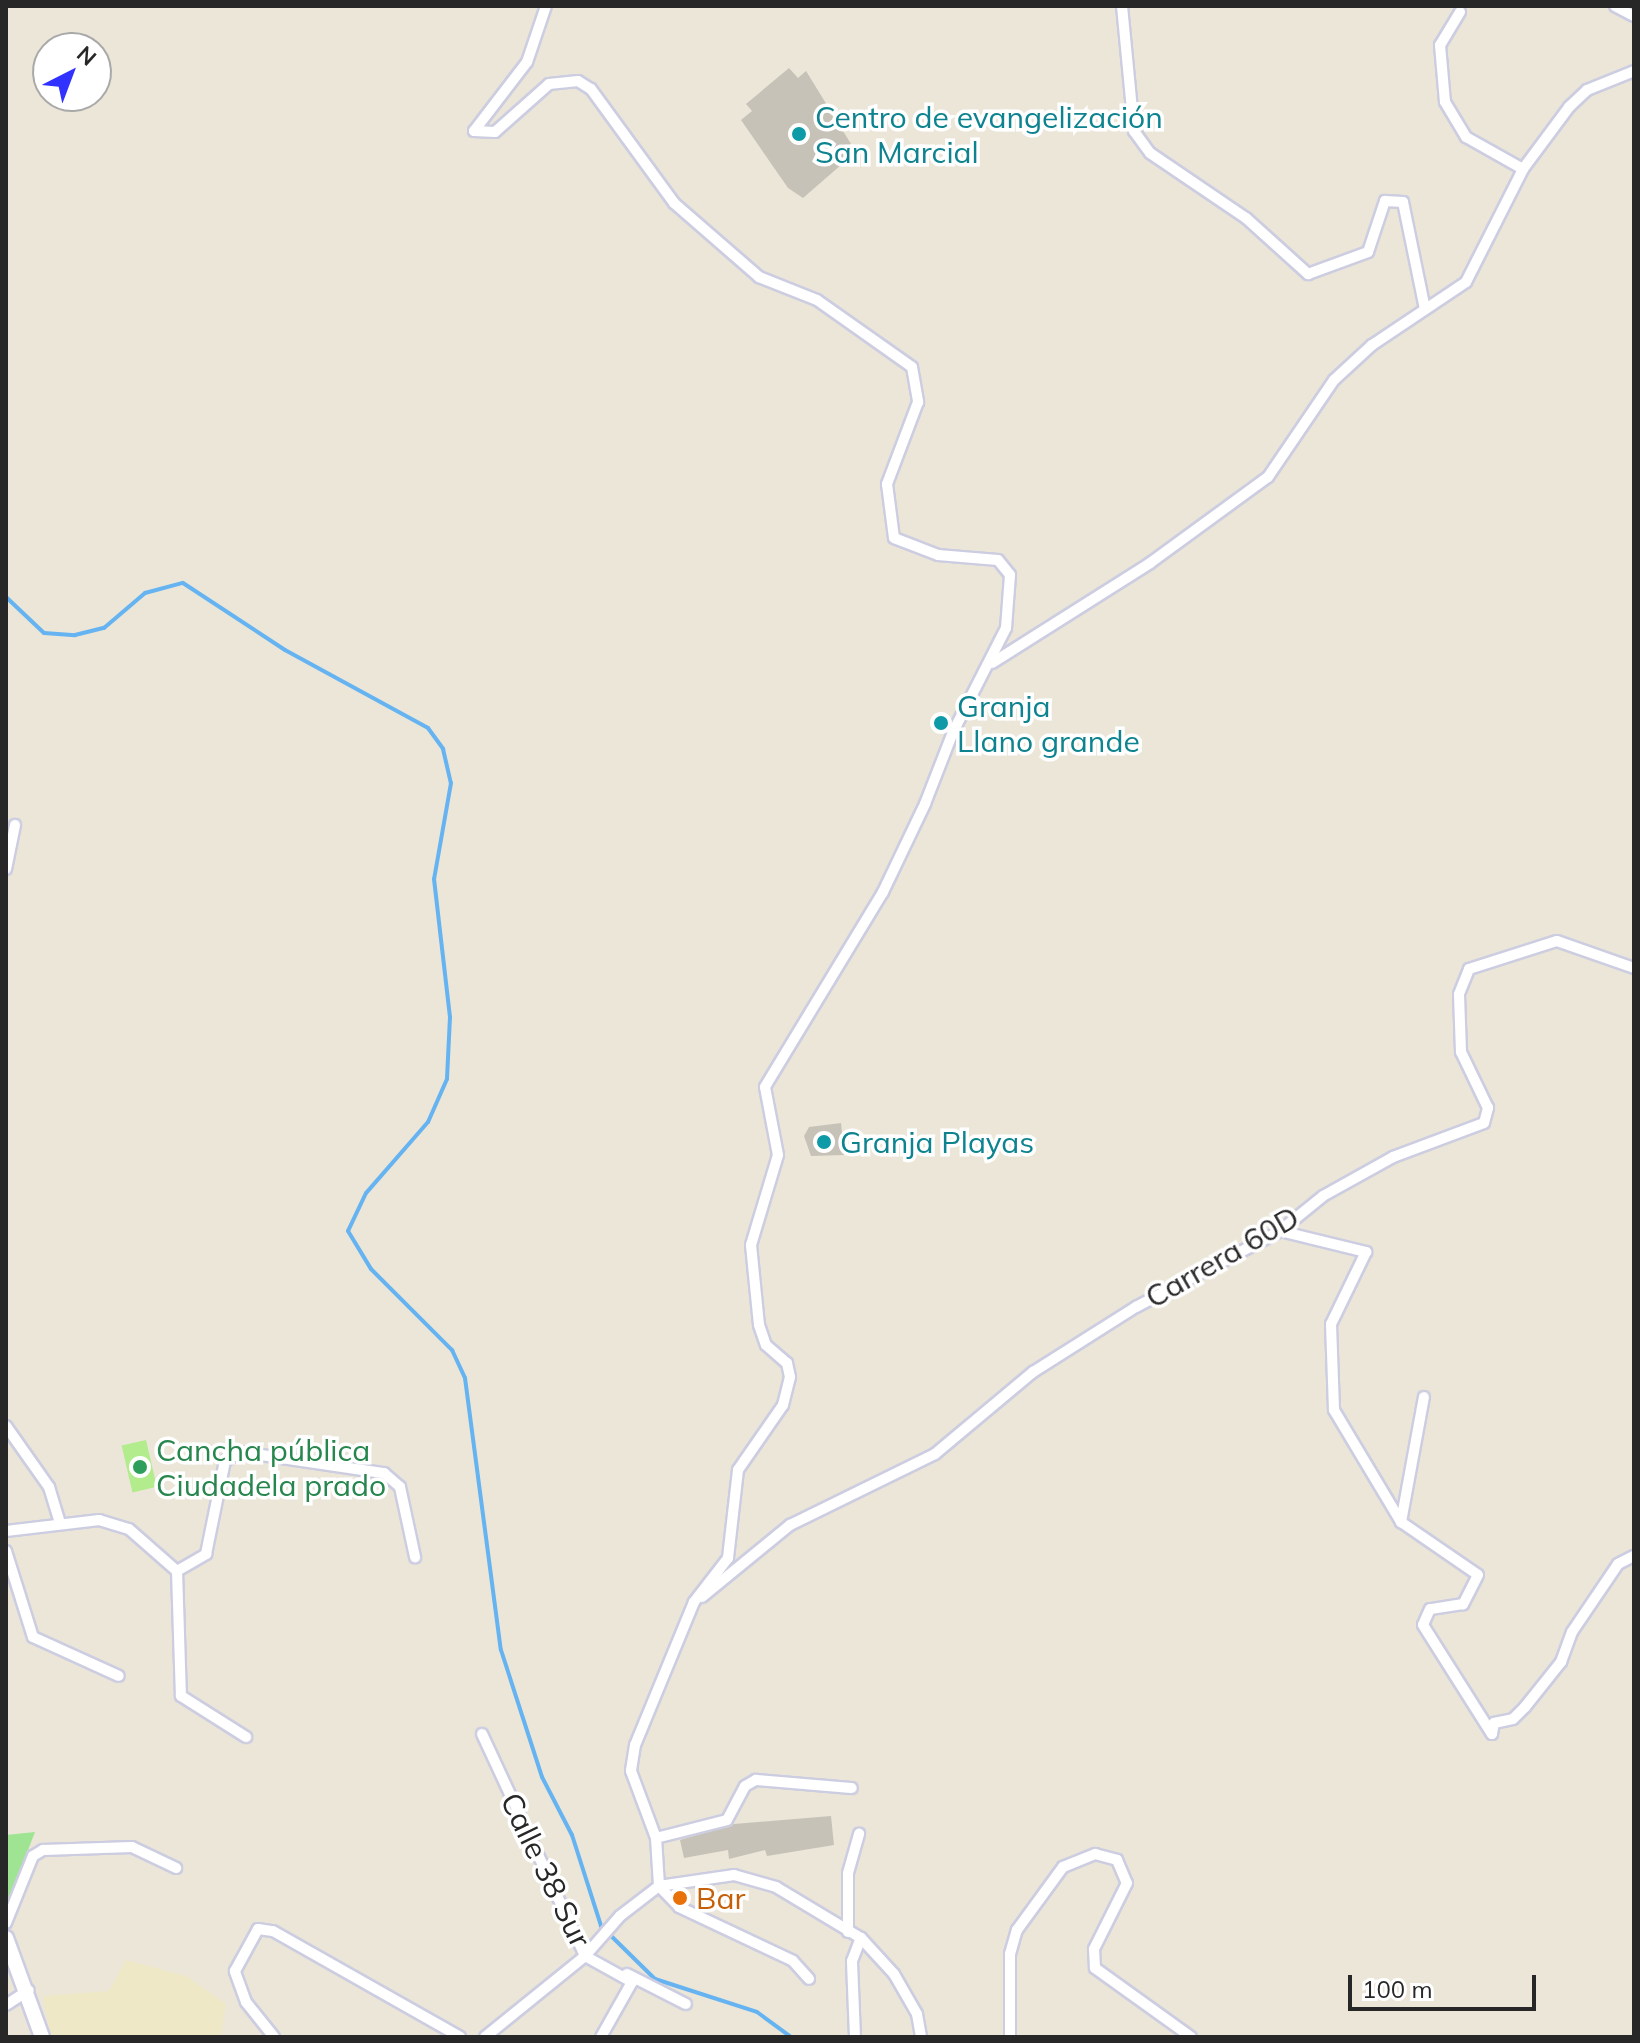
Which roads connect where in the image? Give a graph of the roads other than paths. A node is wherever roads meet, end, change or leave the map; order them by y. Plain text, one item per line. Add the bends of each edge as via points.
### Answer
1 (546, 6) edge
2 (1122, 6) edge
3 (1615, 6) edge
4 (1460, 12) dead end
5 (1634, 16) edge
6 (1634, 71) edge
7 (1523, 169) junction
8 (1425, 309) junction
9 (991, 664) junction
10 (15, 825) dead end
11 (6, 869) edge
12 (1634, 968) edge
13 (1280, 1231) junction
14 (1424, 1397) dead end
15 (6, 1426) edge
16 (60, 1522) junction
17 (1401, 1522) junction
18 (6, 1531) edge
19 (6, 1551) edge
20 (1634, 1556) edge
21 (415, 1557) dead end
22 (177, 1571) junction
23 (694, 1602) junction
24 (119, 1676) dead end
25 (482, 1734) dead end
26 (246, 1737) dead end
27 (852, 1788) dead end
28 (859, 1834) dead end
29 (656, 1838) junction
30 (176, 1868) dead end
31 (659, 1886) junction
32 (6, 1923) edge
33 (848, 1932) junction
34 (6, 1938) edge
35 (861, 1938) junction
36 (588, 1952) junction
37 (809, 1979) dead end
38 (29, 1990) junction
39 (7, 2001) edge
40 (686, 2004) dead end
41 (490, 2036) edge
42 (42, 2037) edge
43 (274, 2037) edge
44 (460, 2037) edge
45 (601, 2037) edge
46 (855, 2037) edge
47 (921, 2037) edge
48 (1010, 2037) edge
49 (1191, 2037) edge

1 - 9 street via 527,62 474,131 495,132 549,84 578,81 610,108 674,203 759,277 817,300 912,367 918,402 887,484 889,529 903,546 998,560 1010,575 1006,628
2 - 8 street via 1134,131 1150,153 1204,186 1308,274 1368,252 1385,201 1403,202
3 - 5 street
4 - 7 street via 1440,45 1445,102 1466,137
6 - 7 street via 1587,90
7 - 8 street via 1466,282
8 - 9 street via 1334,380 1268,477 1150,563
9 - 23 street via 953,732 883,892 765,1087 778,1155 751,1245 759,1325 766,1345 787,1363 790,1377 783,1405 738,1470 728,1558
10 - 11 street
12 - 13 street, Carrera 60D via 1557,941 1469,969 1459,994 1461,1052 1485,1098 1484,1123 1393,1157 1323,1196
13 - 17 street via 1366,1252 1331,1324 1332,1398 1343,1429
13 - 23 street, Carrera 60D via 1222,1258 1185,1286 1136,1307 1063,1352 935,1454 815,1509
14 - 17 street
15 - 16 street via 49,1487
16 - 18 street
16 - 22 street via 99,1520 129,1529
17 - 20 street via 1478,1575 1463,1604 1430,1609 1423,1625 1492,1734 1494,1723 1513,1719 1561,1662 1572,1632 1618,1564
19 - 24 street via 33,1637
21 - 22 street via 400,1487 384,1473 241,1452 225,1461 206,1554
22 - 26 street via 181,1696
23 - 29 street via 635,1745 631,1771
25 - 36 street, Calle 38 Sur
27 - 29 street via 756,1780 745,1786 727,1820
28 - 33 street via 848,1873
29 - 31 street
30 - 32 street via 132,1847 43,1850 33,1856
31 - 33 street via 753,1878
31 - 36 street via 620,1916
31 - 37 street via 679,1907 793,1961
33 - 35 street
34 - 38 main road
35 - 46 street via 852,1961
35 - 47 street via 894,1974 917,2014
36 - 40 street
36 - 41 street
36 - 45 street, Calle 38 Sur via 633,1985
38 - 39 street
38 - 42 main road
43 - 44 street via 246,2002 235,1971 258,1929 273,1931
48 - 49 street via 1010,1965 1017,1930 1063,1867 1095,1854 1117,1860 1127,1883 1094,1949 1095,1968

